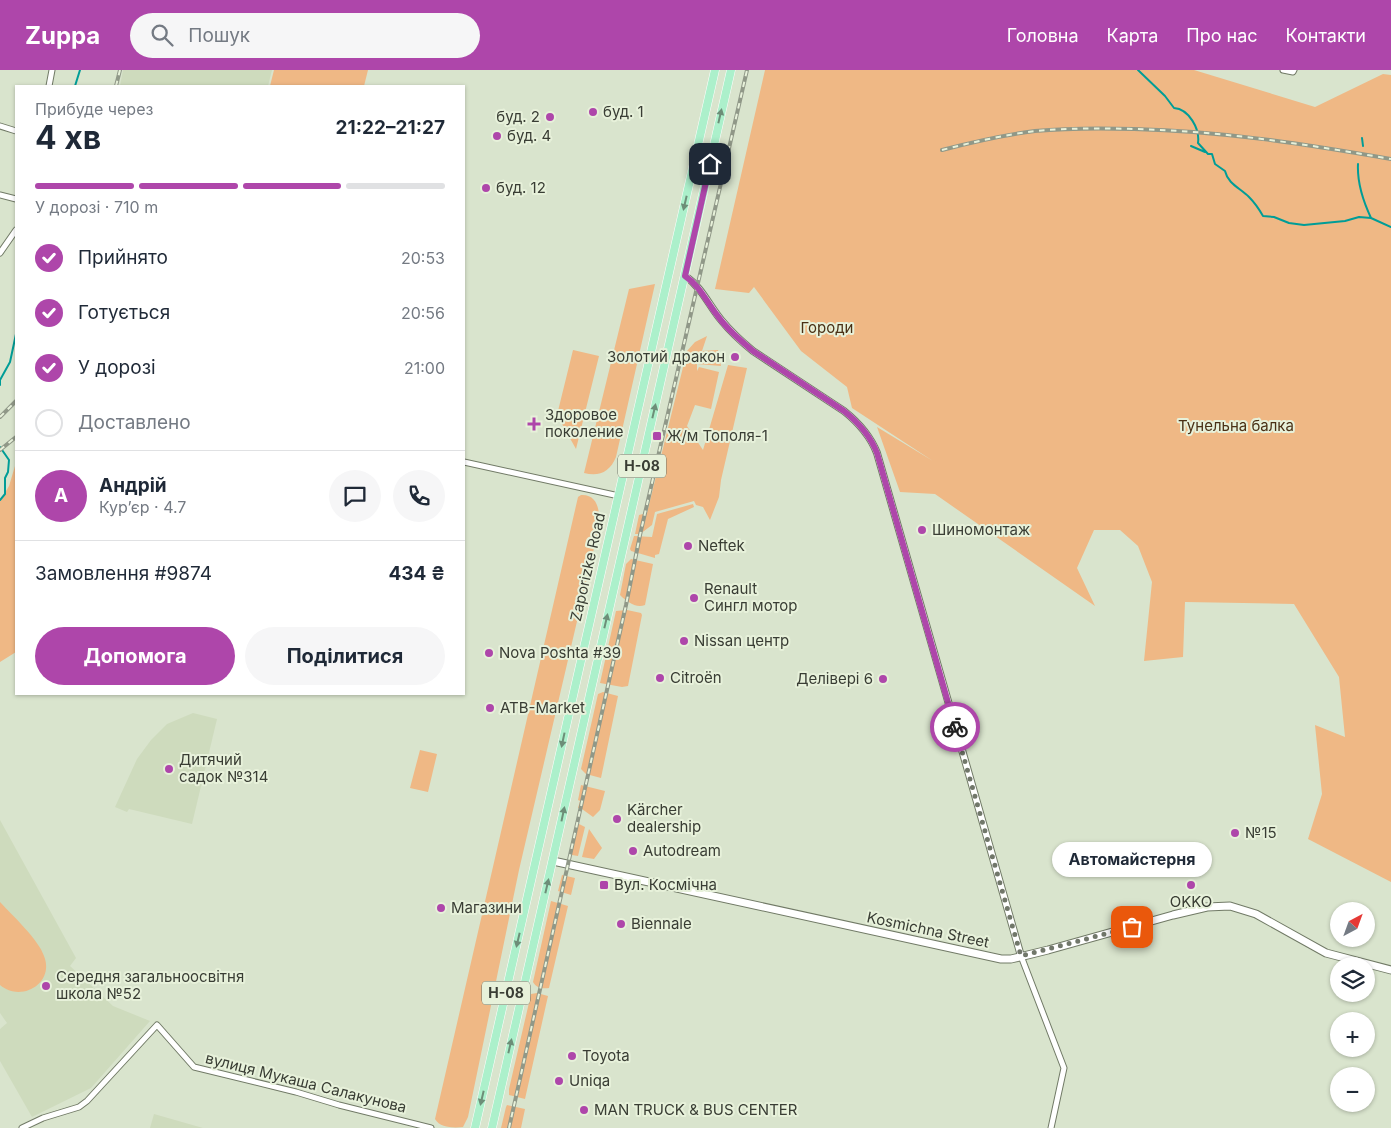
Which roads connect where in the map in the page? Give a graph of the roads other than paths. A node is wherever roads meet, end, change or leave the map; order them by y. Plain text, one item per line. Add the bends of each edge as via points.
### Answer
1 (46, 70) edge
2 (715, 70) edge
3 (731, 70) edge
4 (1283, 70) edge
5 (1294, 70) edge
6 (52, 71) edge
7 (48, 85) edge
8 (0, 126) edge
9 (15, 131) edge
10 (0, 195) edge
11 (15, 199) edge
12 (15, 231) edge
13 (0, 253) edge
14 (669, 273) junction
15 (685, 276) junction
16 (465, 462) edge
17 (619, 496) junction
18 (634, 500) junction
19 (537, 858) junction
20 (553, 861) junction
21 (1021, 956) junction
22 (1391, 970) edge
23 (22, 1128) edge
24 (431, 1128) edge
25 (476, 1128) edge
26 (492, 1128) edge
27 (1051, 1128) edge

1 - 6 street
2 -> 14 main road, Zaporizke Road / Н-08
15 -> 3 main road, Zaporizke Road / Н-08
4 - 5 street
6 - 7 street
8 - 9 street
10 - 11 street
12 - 13 street
14 - 15 main road
14 - 17 main road, Zaporizke Road / Н-08
18 -> 15 main road, Zaporizke Road / Н-08
15 - 21 street via 697,286 742,342 844,411 871,438
16 - 17 street
17 - 18 main road
17 -> 19 main road, Zaporizke Road / Н-08
20 -> 18 main road, Zaporizke Road / Н-08
19 - 20 main road, Kosmichna Street
19 -> 25 main road, Zaporizke Road / Н-08
20 - 21 main road, Kosmichna Street via 992,958
26 -> 20 main road, Zaporizke Road / Н-08
21 - 22 main road, Kosmichna Street via 1173,915 1230,906 1256,914 1326,953
21 - 27 street via 1064,1068
23 - 24 street, вулиця Мукаша Салакунова via 79,1107 157,1025 194,1068

